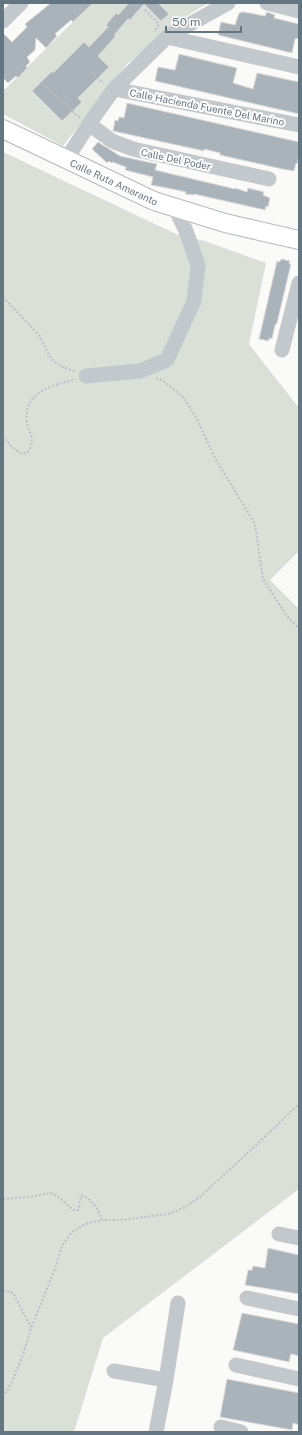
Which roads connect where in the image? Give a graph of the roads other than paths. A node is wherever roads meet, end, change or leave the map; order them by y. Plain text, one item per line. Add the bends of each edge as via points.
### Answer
1 (21, 3) edge
2 (228, 3) edge
3 (267, 3) edge
4 (299, 11) edge
5 (3, 21) edge
6 (167, 37) junction
7 (299, 67) edge
8 (110, 88) junction
9 (89, 124) junction
10 (299, 125) edge
11 (3, 129) edge
12 (66, 160) junction
13 (269, 179) dead end
14 (175, 208) junction
15 (299, 240) edge
16 (299, 283) edge
17 (282, 350) dead end
18 (86, 376) road end
19 (279, 1234) dead end
20 (299, 1238) edge
21 (247, 1298) dead end
22 (178, 1303) dead end
23 (299, 1309) edge
24 (236, 1365) dead end
25 (114, 1371) dead end
26 (299, 1379) edge
27 (166, 1380) junction
28 (221, 1427) dead end
29 (156, 1432) edge
30 (241, 1432) edge

1 - 5 street
2 - 6 street
3 - 4 street
6 - 7 street
6 - 8 street
8 - 9 street
8 - 10 street, Calle Hacienda Fuente Del Marino
9 - 12 street
9 - 13 street, Calle Del Poder via 112,141 133,149
11 - 12 main road, Calle Ruta Amaranto
12 - 14 main road, Calle Ruta Amaranto via 154,201
14 - 15 main road, Calle Ruta Amaranto via 225,223
14 - 18 street via 198,265 194,302 167,360 140,371
16 - 17 street
19 - 20 street
21 - 23 street
22 - 27 street
24 - 26 street
25 - 27 street
27 - 29 street
28 - 30 street

